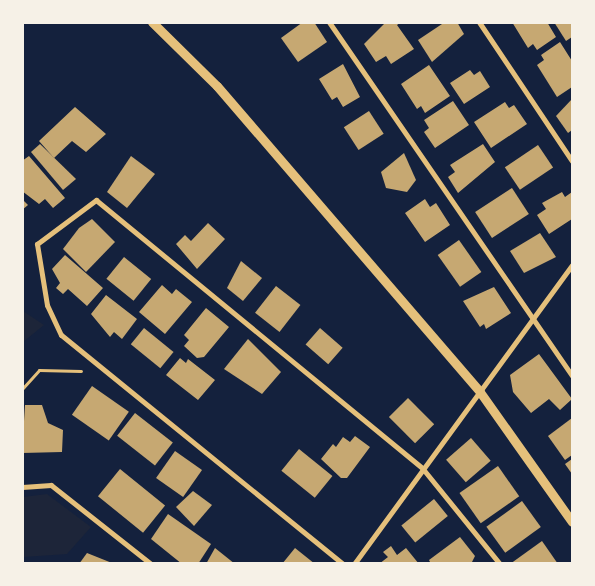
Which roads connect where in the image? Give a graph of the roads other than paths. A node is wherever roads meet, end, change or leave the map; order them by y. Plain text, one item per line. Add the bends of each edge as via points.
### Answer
1 (152, 22) edge
2 (329, 22) edge
3 (479, 22) edge
4 (572, 160) edge
5 (572, 265) edge
6 (532, 321) junction
7 (572, 375) edge
8 (480, 392) junction
9 (423, 470) junction
10 (22, 487) edge
11 (572, 522) edge
12 (151, 564) edge
13 (343, 564) edge
14 (354, 564) edge
15 (500, 564) edge

1 - 8 street via 216,86
2 - 6 street
3 - 4 street
5 - 6 street
6 - 7 street
6 - 8 street
8 - 9 street
8 - 11 street
9 - 13 street via 96,200 37,244 47,305 60,335
9 - 14 street
9 - 15 street
10 - 12 street via 52,485

